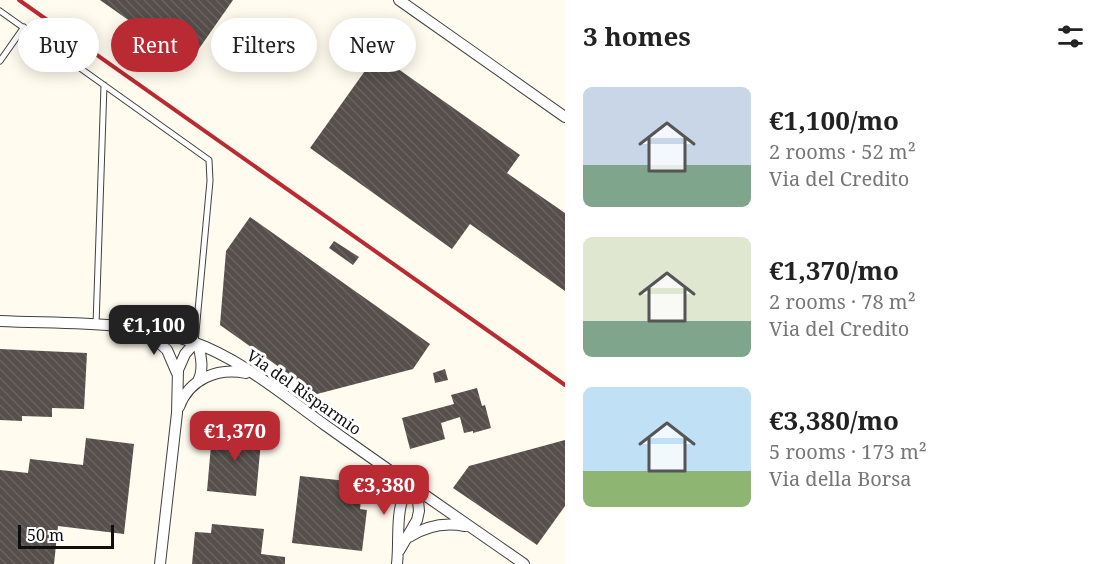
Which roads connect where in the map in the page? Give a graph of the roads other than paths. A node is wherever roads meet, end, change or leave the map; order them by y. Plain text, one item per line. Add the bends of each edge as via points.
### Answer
1 (399, 0) edge
2 (0, 11) edge
3 (18, 23) edge
4 (18, 36) edge
5 (0, 61) edge
6 (86, 72) edge
7 (104, 85) junction
8 (565, 117) edge
9 (0, 321) edge
10 (96, 325) junction
11 (143, 330) junction
12 (196, 344) junction
13 (177, 375) junction
14 (252, 375) junction
15 (198, 382) junction
16 (177, 413) junction
17 (413, 487) junction
18 (474, 529) junction
19 (407, 538) junction
20 (397, 561) edge
21 (160, 564) edge
22 (524, 564) edge

1 - 8 street
2 - 3 lane
4 - 5 lane
6 - 7 lane
7 - 10 lane
7 - 12 lane via 209,160
9 - 10 street, Via del Risparmio
10 - 11 street, Via del Risparmio
11 - 12 street, Via del Risparmio
11 - 13 street via 167,350
12 - 13 street via 183,356
12 - 14 street, Via del Risparmio
12 - 15 street via 201,372
13 - 16 street
14 - 15 street via 221,372
14 - 17 street, Via del Risparmio
15 - 16 street via 183,398
16 - 21 street
17 - 18 street, Via del Risparmio
17 - 19 street via 419,513
17 - 20 street via 402,500 398,515
18 - 19 street via 442,524
18 - 22 street, Via del Risparmio
19 - 20 street

